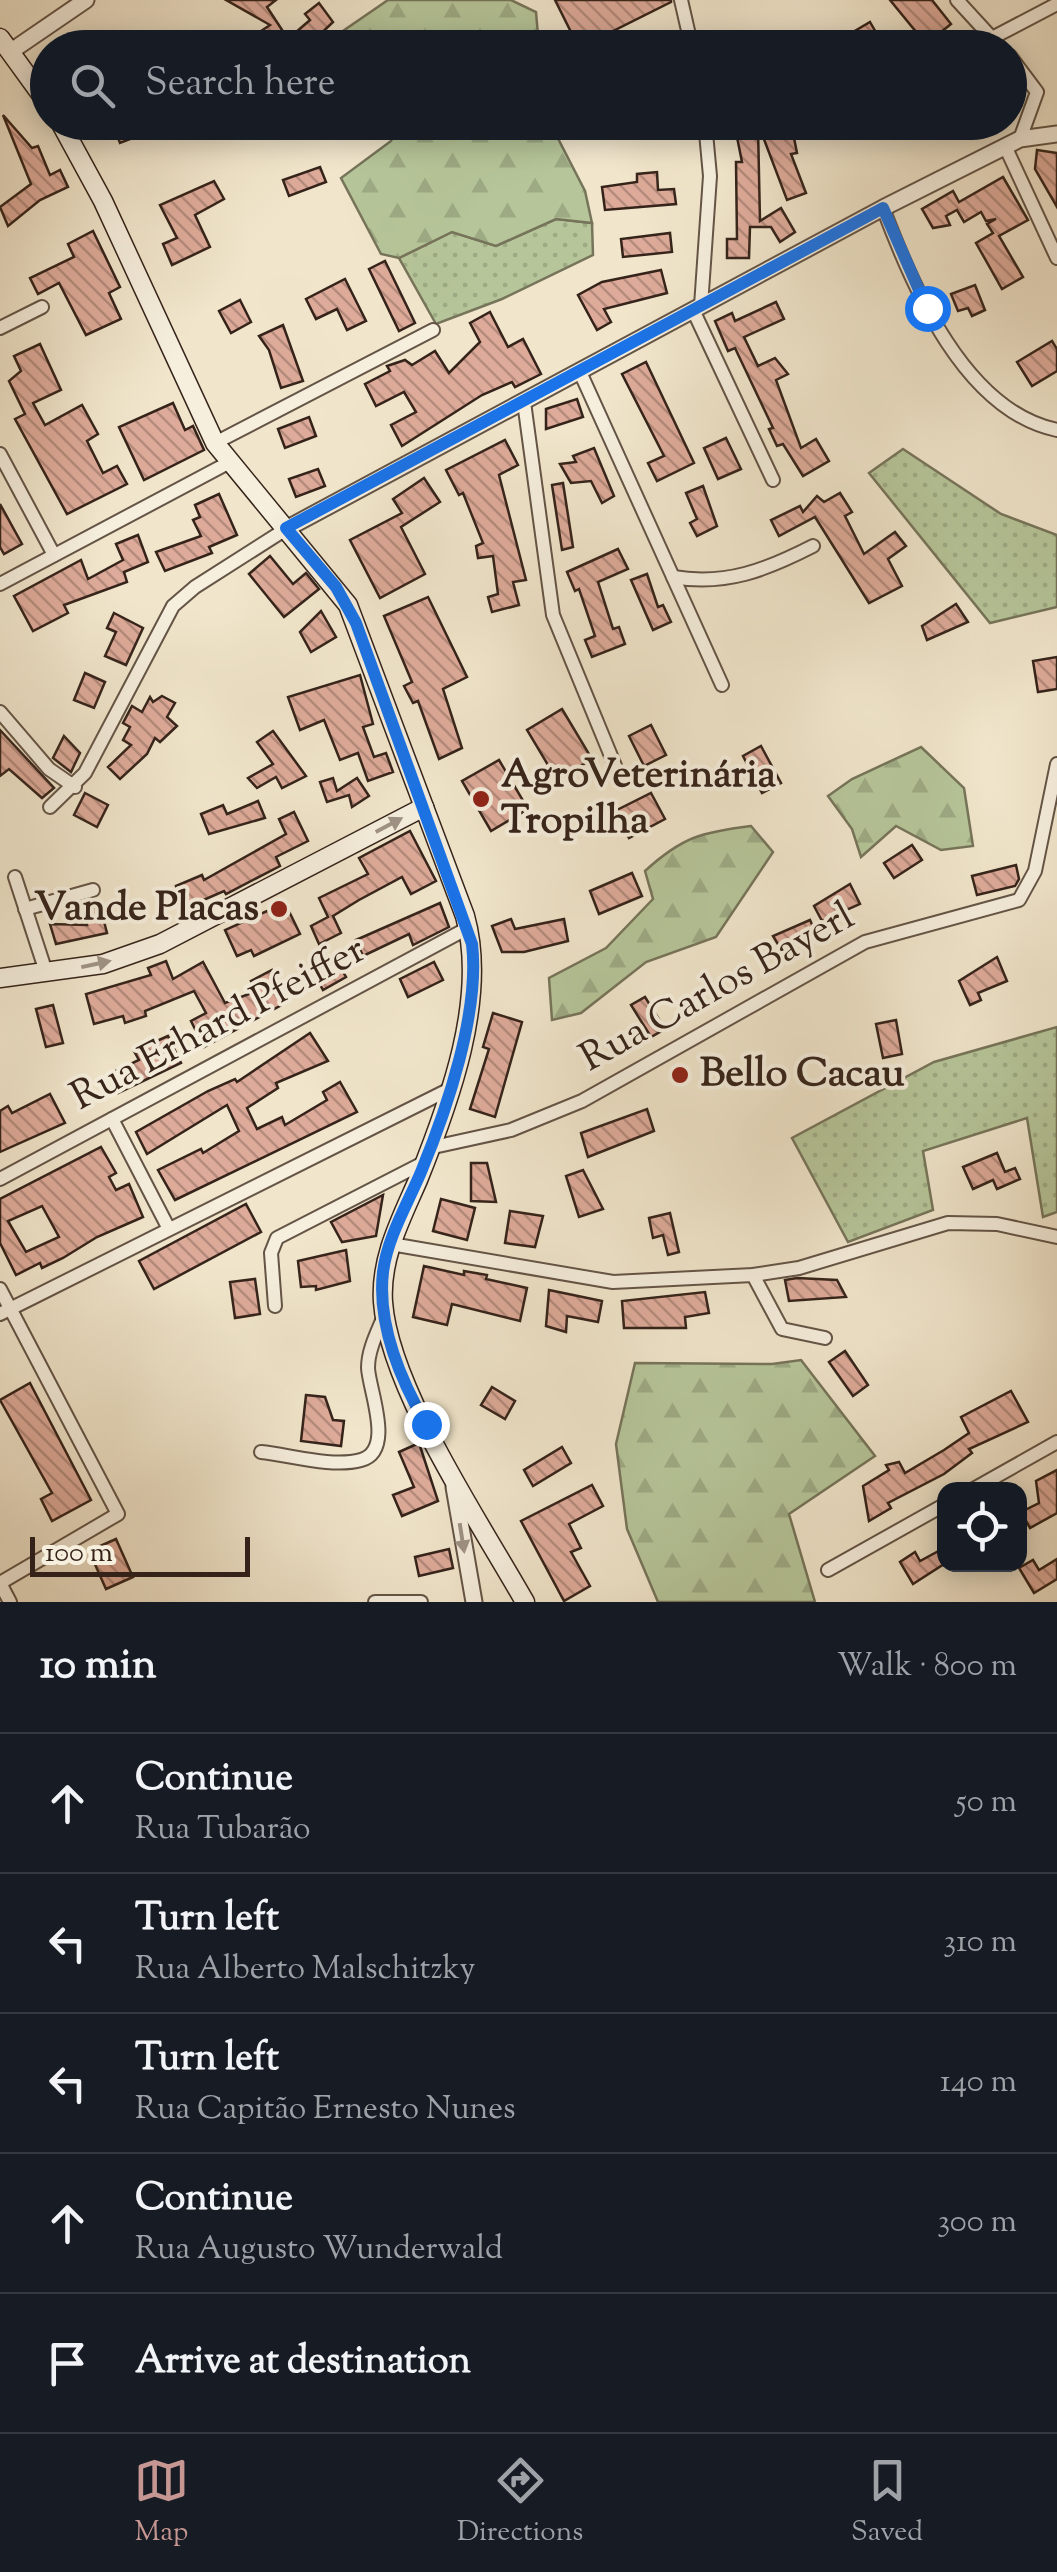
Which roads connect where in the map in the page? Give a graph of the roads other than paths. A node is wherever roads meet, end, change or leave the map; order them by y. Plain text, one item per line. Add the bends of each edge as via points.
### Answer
1 (86, 0) edge
2 (682, 0) edge
3 (956, 0) edge
4 (1057, 4) edge
5 (32, 30) edge
6 (688, 30) edge
7 (985, 30) edge
8 (1017, 30) edge
9 (30, 31) edge
10 (5, 45) edge
11 (30, 79) edge
12 (1027, 79) edge
13 (1027, 112) edge
14 (1057, 134) edge
15 (70, 140) edge
16 (707, 140) edge
17 (1013, 140) edge
18 (1012, 143) junction
19 (883, 208) junction
20 (1057, 258) edge
21 (42, 306) dead end
22 (697, 308) junction
23 (0, 328) edge
24 (433, 330) dead end
25 (580, 372) junction
26 (524, 402) junction
27 (1057, 430) edge
28 (215, 443) junction
29 (0, 454) edge
30 (228, 463) junction
31 (773, 480) dead end
32 (286, 528) junction
33 (814, 546) dead end
34 (54, 555) junction
35 (673, 576) junction
36 (0, 584) edge
37 (722, 685) dead end
38 (0, 712) edge
39 (1057, 764) edge
40 (618, 773) dead end
41 (74, 787) junction
42 (424, 806) junction
43 (50, 807) dead end
44 (14, 876) dead end
45 (93, 890) dead end
46 (25, 909) junction
47 (468, 928) junction
48 (46, 972) junction
49 (0, 978) edge
50 (448, 1090) junction
51 (112, 1118) junction
52 (427, 1155) junction
53 (0, 1179) edge
54 (169, 1229) junction
55 (1057, 1237) edge
56 (391, 1244) junction
57 (752, 1275) junction
58 (0, 1289) edge
59 (275, 1306) dead end
60 (5, 1311) edge
61 (384, 1316) junction
62 (825, 1338) dead end
63 (1057, 1442) edge
64 (261, 1452) dead end
65 (452, 1473) junction
66 (986, 1482) edge
67 (937, 1509) edge
68 (828, 1570) dead end
69 (0, 1583) edge
70 (10, 1602) edge
71 (375, 1602) edge
72 (422, 1602) edge
73 (474, 1602) edge
74 (524, 1602) edge

1 - 5 street
2 - 6 street
3 - 7 street
4 - 8 street
9 - 10 street
10 - 11 main road
12 - 13 street via 1037,92
14 - 18 street
15 - 28 main road
16 - 22 street via 710,176
17 - 18 street
18 - 19 street
18 - 20 street
19 - 22 street
19 - 27 street via 917,290 983,389 1022,420
21 - 23 street
22 - 25 street
22 - 31 street
24 - 28 street
25 - 26 street
25 - 35 street
26 - 32 street
26 - 40 street via 552,615
28 - 30 main road
29 - 34 street
30 - 32 main road
30 - 34 street
32 - 41 street via 173,606
32 - 42 main road via 348,605
33 - 35 street via 732,579
34 - 36 street
35 - 37 street
38 - 41 street via 44,764
39 - 52 street, Rua Carlos Bayerl via 1035,871 1019,900 865,942 582,1102
41 - 43 street
42 - 47 main road
48 -> 42 main road via 103,964 160,944
44 - 46 street
45 - 46 street
46 - 48 street
47 - 50 main road via 472,1002
47 - 51 street, Rua Erhard Pfeiffer
48 - 49 main road
50 - 52 main road
50 - 54 street
51 - 53 street, Rua Erhard Pfeiffer
51 - 54 street
52 - 56 main road
52 - 59 street, Rua Carlos Bayerl via 277,1238 271,1252
54 - 60 street
55 - 57 street via 997,1224 948,1223 825,1262
56 - 57 street via 598,1281
56 - 61 main road via 383,1270
57 - 62 street via 782,1329
58 - 60 street
60 - 69 street via 118,1514
61 - 64 street via 368,1364 375,1450 347,1462
61 - 65 main road via 400,1374
63 - 66 street
65 -> 73 street
65 - 74 main road
67 - 68 street
69 - 70 street
71 - 72 street

